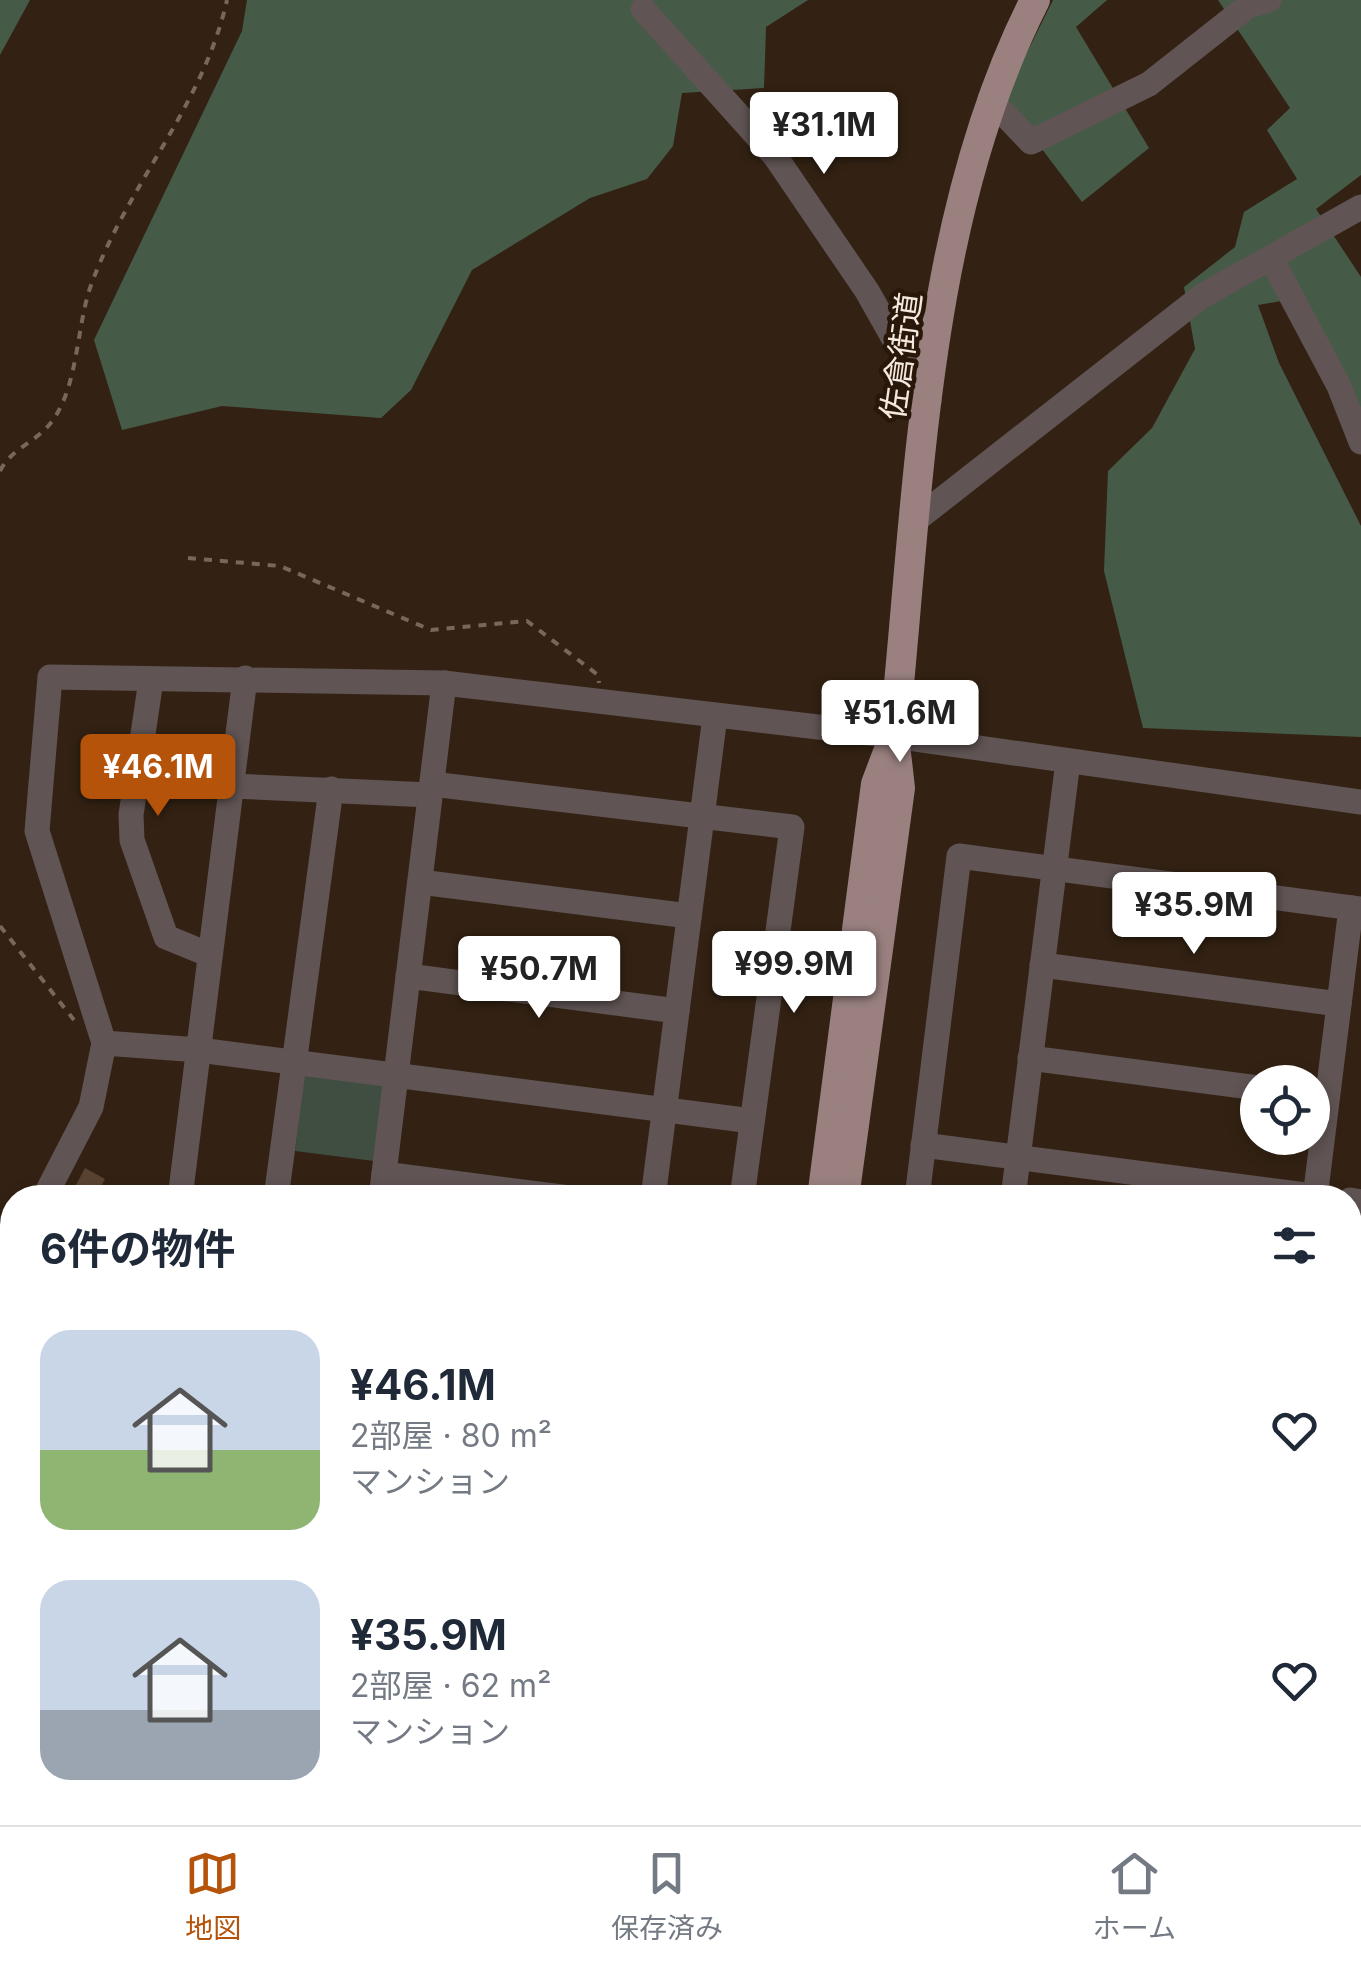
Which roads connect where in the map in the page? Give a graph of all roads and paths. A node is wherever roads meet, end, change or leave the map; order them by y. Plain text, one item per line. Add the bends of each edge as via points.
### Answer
1 (227, 0) edge
2 (1035, 0) edge
3 (1269, 0) edge
4 (644, 10) dead end
5 (990, 99) junction
6 (1361, 207) edge
7 (1272, 258) junction
8 (929, 401) junction
9 (1361, 442) edge
10 (0, 471) edge
11 (916, 519) junction
12 (188, 558) dead end
13 (246, 678) junction
14 (151, 680) junction
15 (444, 683) junction
16 (600, 702) junction
17 (715, 716) junction
18 (894, 736) junction
19 (1068, 761) junction
20 (232, 786) junction
21 (331, 789) junction
22 (431, 790) junction
23 (1361, 802) edge
24 (702, 815) junction
25 (1054, 869) junction
26 (420, 882) junction
27 (1356, 909) edge
28 (689, 916) junction
29 (0, 926) edge
30 (210, 956) junction
31 (1042, 965) junction
32 (408, 976) junction
33 (1339, 1004) junction
34 (677, 1011) junction
35 (104, 1043) junction
36 (198, 1050) junction
37 (1030, 1058) junction
38 (294, 1062) junction
39 (1326, 1065) edge
40 (396, 1076) junction
41 (1240, 1086) edge
42 (664, 1110) junction
43 (752, 1121) junction
44 (924, 1145) junction
45 (1320, 1155) edge
46 (1018, 1157) junction
47 (51, 1185) edge
48 (182, 1185) edge
49 (278, 1185) edge
50 (382, 1185) edge
51 (655, 1185) edge
52 (744, 1185) edge
53 (824, 1185) edge
54 (846, 1185) edge
55 (919, 1185) edge
56 (1014, 1185) edge
57 (1229, 1185) edge
58 (1320, 1185) edge

1 - 10 path via 192,100 99,266 73,351 72,379 50,425
2 - 5 main road, 佐倉街道
3 - 5 street via 1248,6 1149,84 1031,142
4 - 8 street via 775,156 867,292
5 - 8 main road, 佐倉街道 via 969,168
6 - 7 street
7 - 9 street
7 - 11 street via 1202,296
8 - 11 main road, 佐倉街道
11 - 18 main road, 佐倉街道
12 - 16 path via 280,566 432,630 527,621 598,676
13 - 14 street
13 - 15 street
13 - 20 street
14 - 30 street via 132,840 166,937
14 - 35 street via 50,677 37,831
15 - 16 street
15 - 22 street
16 - 17 street
17 - 18 street
17 - 24 street
18 - 19 street
18 - 53 main road, 佐倉街道 via 876,784
18 - 54 main road, 佐倉街道 via 900,788
19 - 23 street
19 - 25 street
20 - 21 street
20 - 30 street
21 - 22 street
21 - 38 street
22 - 24 street
22 - 26 street
24 - 28 street
24 - 43 street via 792,827
25 - 27 street
25 - 31 street
25 - 44 street via 959,856
26 - 28 street
26 - 32 street
27 - 33 street
28 - 34 street
29 - 35 path via 71,1018
30 - 36 street
31 - 33 street
31 - 37 street
32 - 34 street
32 - 40 street
33 - 39 street
34 - 42 street
35 - 36 street
35 - 47 street via 91,1107
36 - 38 street
36 - 48 street
37 - 41 street
37 - 46 street
38 - 40 street
38 - 49 street
40 - 42 street
40 - 50 street
42 - 43 street
42 - 51 street
43 - 52 street
44 - 46 street
44 - 55 street
45 - 58 street
46 - 56 street
46 - 57 street

